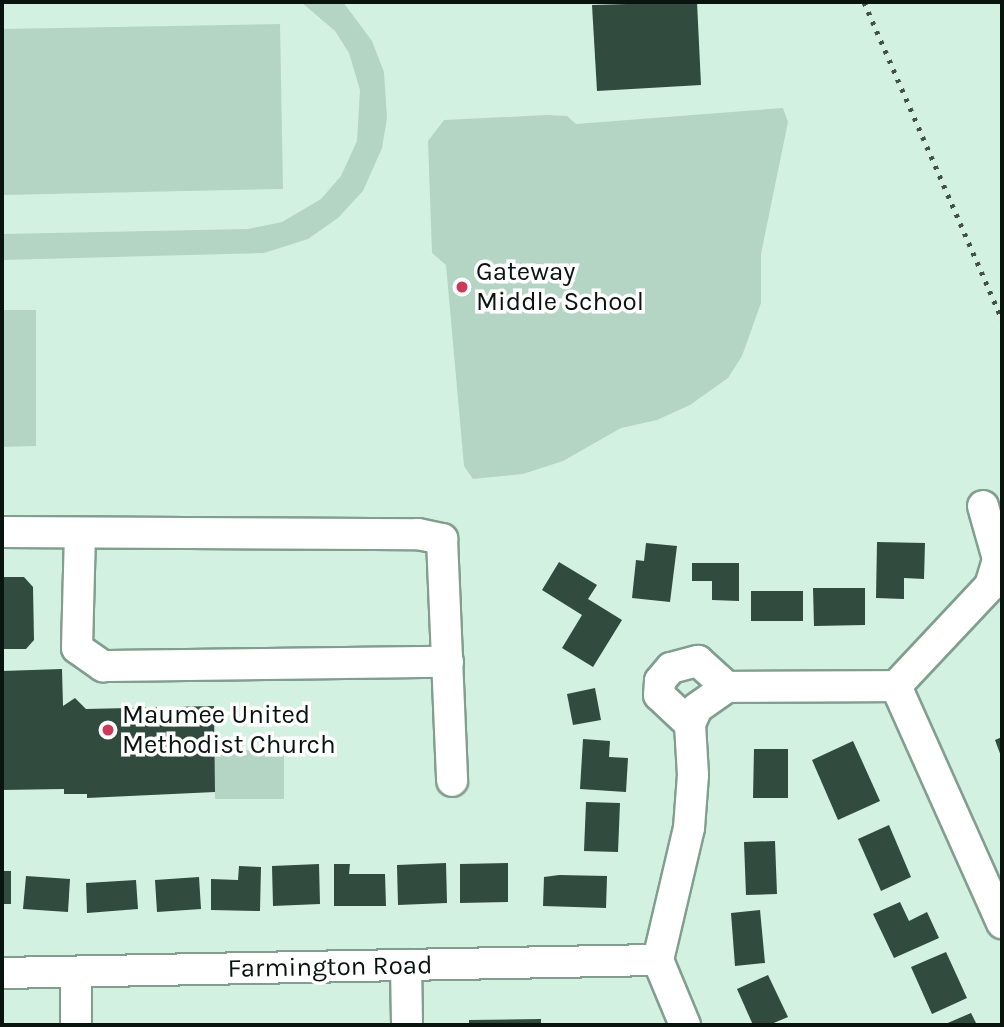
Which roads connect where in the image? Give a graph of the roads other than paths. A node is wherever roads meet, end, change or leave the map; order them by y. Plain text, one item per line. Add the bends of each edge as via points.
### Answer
1 (983, 506) dead end
2 (2, 533) edge
3 (80, 533) junction
4 (448, 662) junction
5 (896, 686) junction
6 (716, 693) junction
7 (690, 724) junction
8 (452, 781) dead end
9 (1002, 923) edge
10 (658, 960) junction
11 (406, 965) junction
12 (2, 973) edge
13 (76, 973) junction
14 (76, 1025) edge
15 (407, 1025) edge
16 (685, 1025) edge

1 - 5 street via 998,559 990,586
2 - 3 street
3 - 4 street via 418,534 442,539
3 - 4 street via 77,648 103,666
4 - 8 street
5 - 6 street
5 - 9 street
6 - 7 street
6 - 7 street via 698,661 671,667 660,681 659,695
7 - 10 street via 689,828
10 - 11 street, Farmington Road
10 - 16 street
11 - 13 street, Farmington Road
11 - 15 street
12 - 13 street, Farmington Road
13 - 14 street

